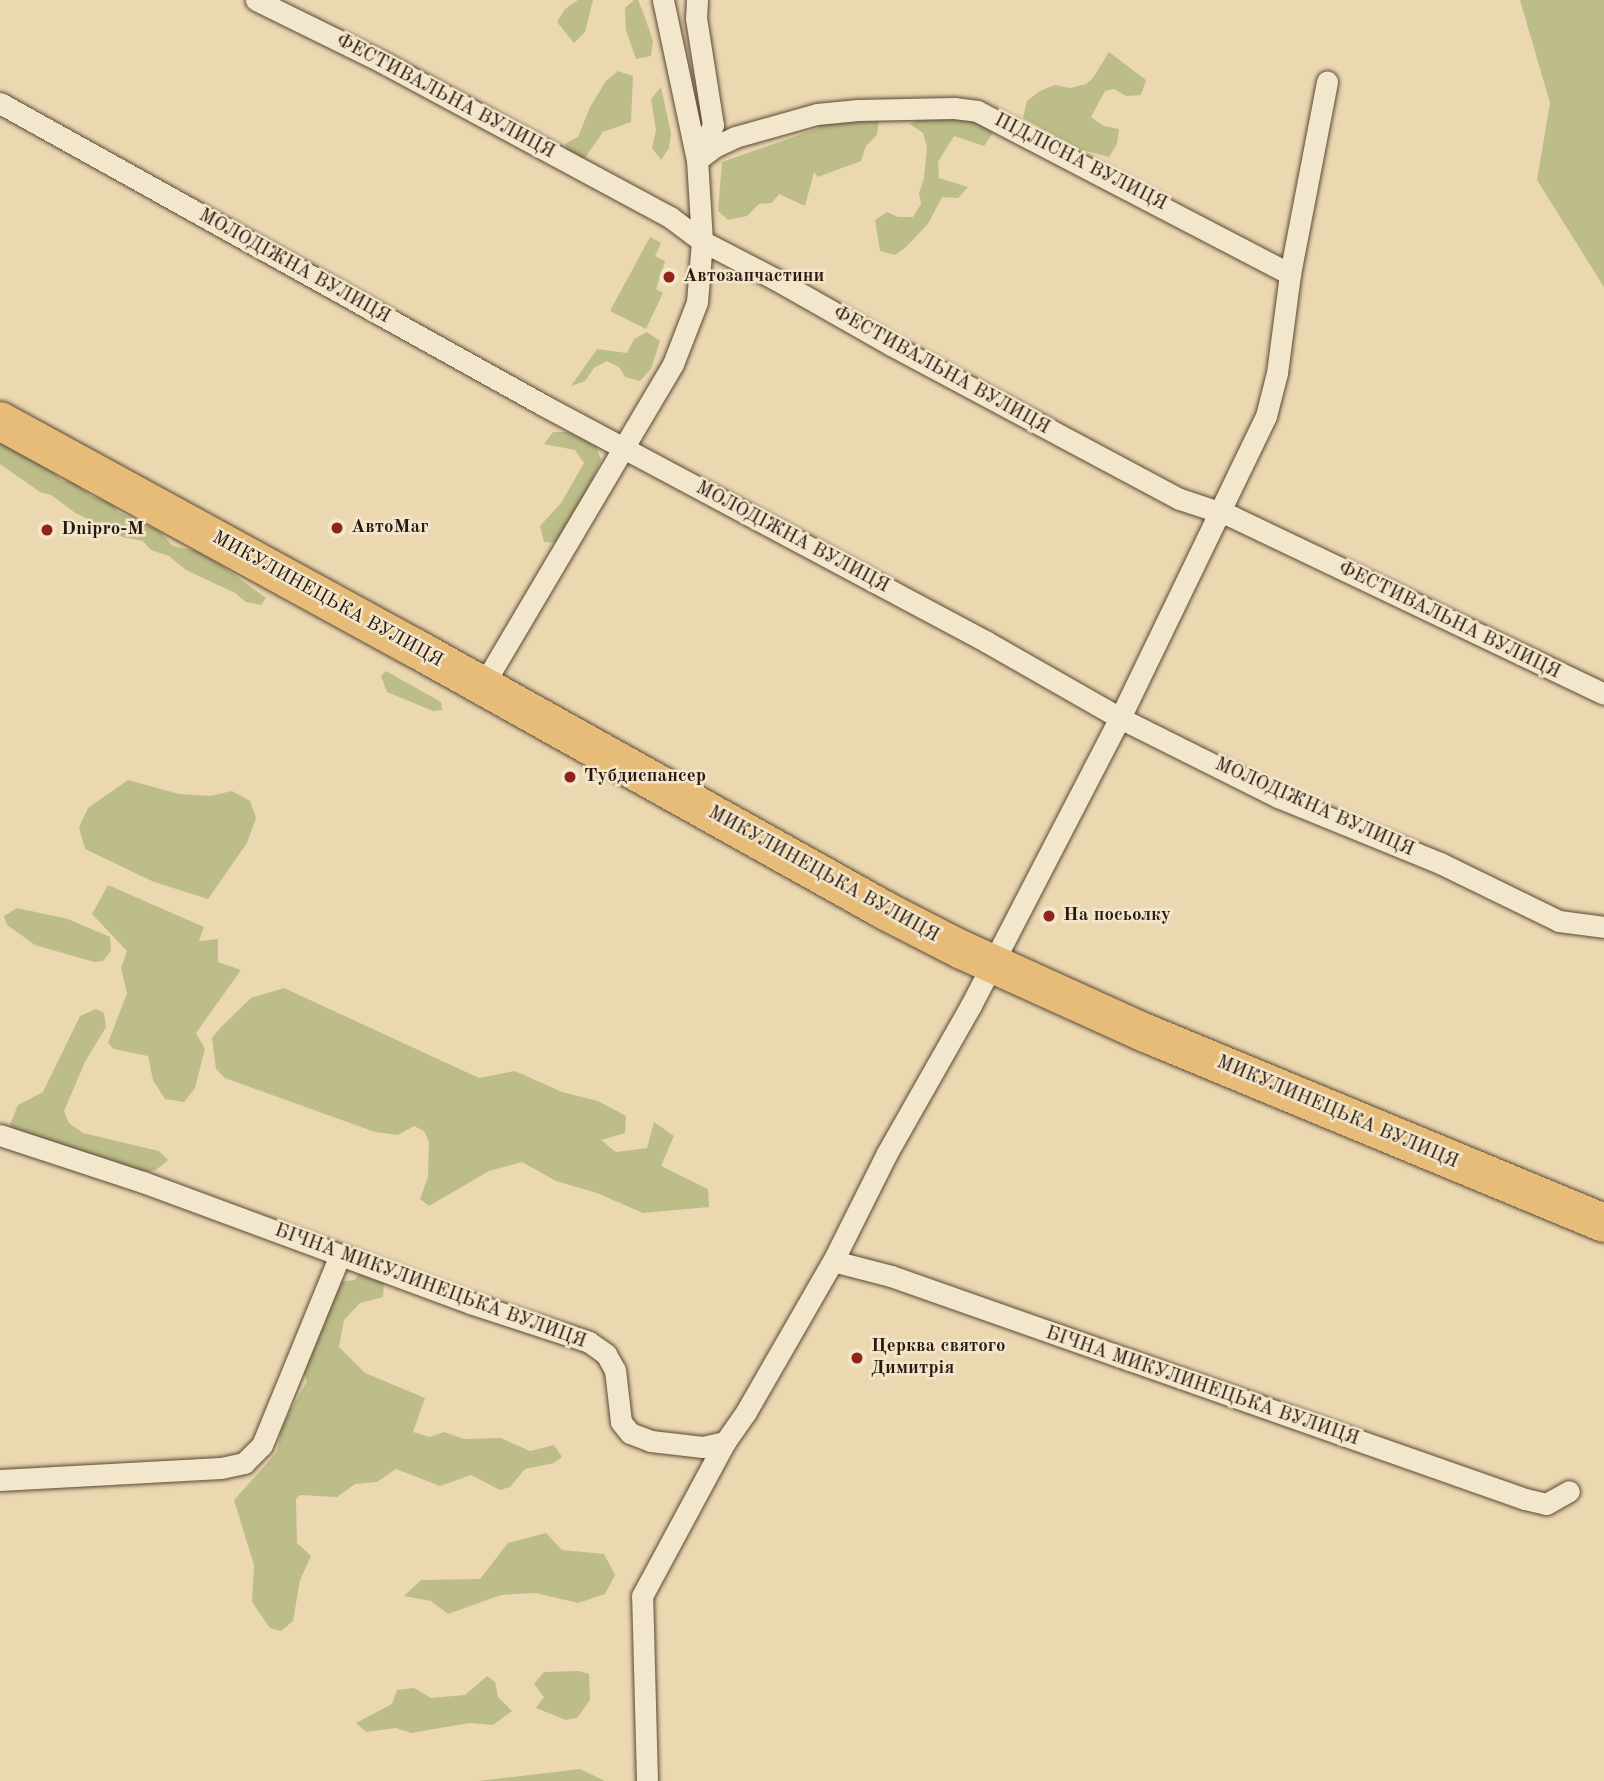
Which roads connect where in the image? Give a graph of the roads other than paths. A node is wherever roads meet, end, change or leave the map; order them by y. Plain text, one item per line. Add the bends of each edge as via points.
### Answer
1 (256, 0) edge
2 (663, 0) edge
3 (697, 0) edge
4 (1327, 82) dead end
5 (0, 103) edge
6 (697, 160) junction
7 (702, 241) junction
8 (1290, 274) junction
9 (0, 421) edge
10 (623, 448) junction
11 (1218, 512) junction
12 (482, 687) junction
13 (1604, 694) edge
14 (1120, 718) junction
15 (1604, 927) edge
16 (992, 962) junction
17 (0, 1135) edge
18 (1604, 1223) edge
19 (340, 1255) junction
20 (833, 1261) junction
21 (725, 1443) junction
22 (0, 1480) edge
23 (1569, 1491) dead end
24 (647, 1781) edge

1 - 7 street, ФЕСТИВАЛЬНА ВУЛИЦЯ via 382,62 670,217
2 - 6 street
3 - 6 street via 713,125
4 - 8 street
5 - 10 street, МОЛОДІЖНА ВУЛИЦЯ
6 - 7 street
6 - 8 street, ПІДЛІСНА ВУЛИЦЯ via 735,137 817,114 976,111
7 - 10 street via 697,302 673,365
7 - 11 street, ФЕСТИВАЛЬНА ВУЛИЦЯ via 1180,499
8 - 11 street via 1277,373 1266,416
9 - 12 highway, МИКУЛИНЕЦЬКА ВУЛИЦЯ
10 - 12 street
10 - 14 street, МОЛОДІЖНА ВУЛИЦЯ
11 - 13 street, ФЕСТИВАЛЬНА ВУЛИЦЯ
11 - 14 street
12 - 16 highway, МИКУЛИНЕЦЬКА ВУЛИЦЯ via 886,911
14 - 15 street, МОЛОДІЖНА ВУЛИЦЯ via 1278,797 1440,863 1559,921
14 - 16 street
16 - 18 highway, МИКУЛИНЕЦЬКА ВУЛИЦЯ via 1143,1032
16 - 20 street
17 - 19 street, БІЧНА МИКУЛИНЕЦЬКА ВУЛИЦЯ
19 - 21 street, БІЧНА МИКУЛИНЕЦЬКА ВУЛИЦЯ via 589,1342 606,1354 615,1370 621,1422 630,1433 651,1441 703,1447
19 - 22 street via 262,1445 244,1462 221,1468
20 - 21 street
20 - 23 street, БІЧНА МИКУЛИНЕЦЬКА ВУЛИЦЯ via 891,1276 1525,1499 1546,1504
21 - 24 street via 642,1596

